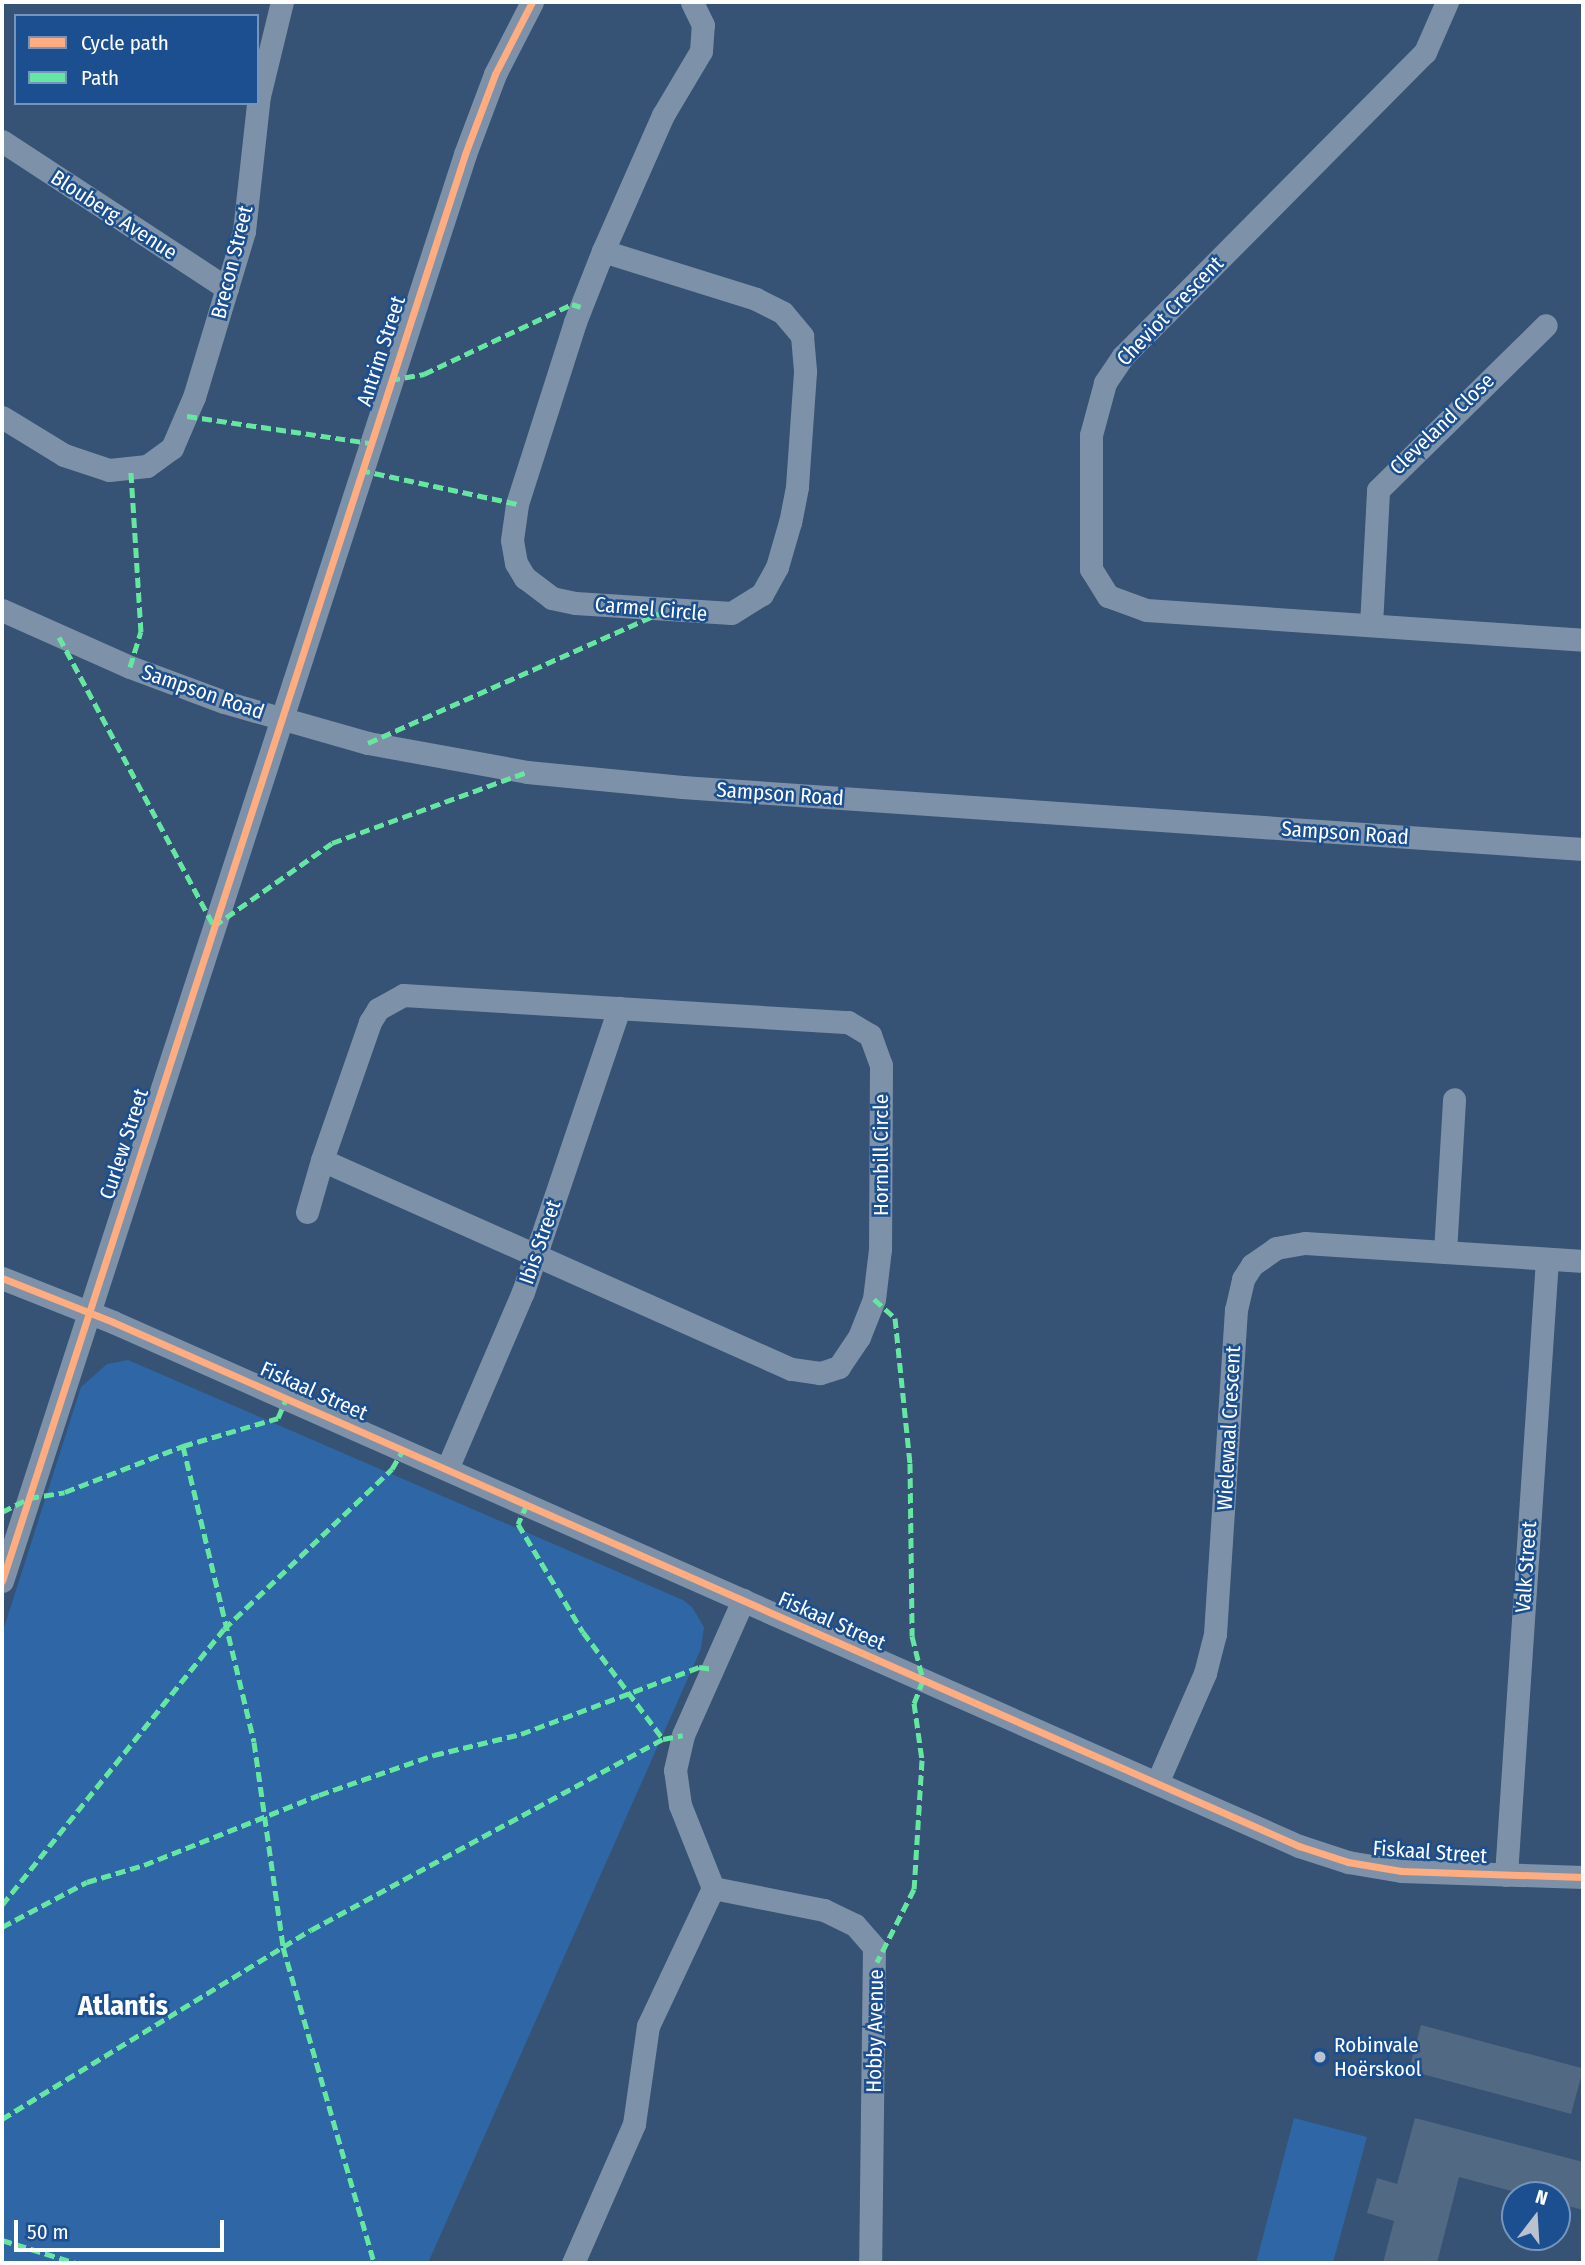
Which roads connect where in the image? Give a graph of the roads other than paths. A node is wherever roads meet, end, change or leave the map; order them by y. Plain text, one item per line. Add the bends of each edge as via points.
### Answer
1 (282, 2) edge
2 (532, 2) edge
3 (692, 2) edge
4 (1447, 2) edge
5 (259, 96) edge
6 (258, 105) edge
7 (2, 141) edge
8 (603, 251) junction
9 (228, 288) junction
10 (1546, 324) dead end
11 (2, 417) edge
12 (2, 610) edge
13 (1371, 625) junction
14 (1583, 640) edge
15 (281, 718) junction
16 (1583, 849) edge
17 (619, 1009) junction
18 (1454, 1099) dead end
19 (323, 1160) junction
20 (307, 1212) dead end
21 (1445, 1252) junction
22 (536, 1254) junction
23 (1547, 1259) junction
24 (1583, 1261) edge
25 (2, 1278) edge
26 (88, 1312) junction
27 (447, 1469) junction
28 (2, 1581) edge
29 (743, 1600) junction
30 (1157, 1783) junction
31 (1506, 1875) junction
32 (1583, 1877) edge
33 (713, 1888) junction
34 (572, 2263) edge
35 (870, 2263) edge

1 - 5 street, Brecon Street
2 - 15 street, Antrim Street via 479,114
3 - 8 street, Carmel Circle via 703,25 701,51 663,115
4 - 13 street, Cheviot Crescent via 1425,52 1122,356 1099,394 1091,435 1089,550 1094,575 1108,596 1146,610
6 - 9 street, Brecon Street via 244,231
7 - 9 street, Blouberg Avenue
8 - 8 street, Carmel Circle via 517,504 512,540 516,563 541,592 564,601 731,613 762,594 777,567 790,522 805,372 802,336 783,313 756,299
9 - 11 street, Brecon Street via 180,435 161,458 147,466 109,470 64,455
10 - 13 street, Cleveland Close via 1378,490
12 - 15 street, Sampson Road via 130,667
13 - 14 street, Cheviot Crescent
15 - 16 street, Sampson Road via 454,760 594,779
15 - 26 street, Curlew Street
17 - 19 street, Hornbill Circle via 425,993 391,1000 370,1022
17 - 22 street, Ibis Street
17 - 22 street, Hornbill Circle via 848,1022 870,1035 881,1065 880,1249 874,1299 844,1362 832,1370 808,1373 778,1364
18 - 21 street
19 - 20 street, Hornbill Circle
19 - 22 street, Hornbill Circle
21 - 23 street, Wielewaal Crescent
21 - 30 street, Wielewaal Crescent via 1290,1244 1263,1255 1243,1279 1236,1310 1214,1634 1205,1673
22 - 27 street, Ibis Street
23 - 24 street, Wielewaal Crescent
23 - 31 street, Valk Street
25 - 26 street, Fiskaal Street
26 - 27 street, Fiskaal Street
26 - 28 street, Curlew Street
27 - 29 street, Fiskaal Street
29 - 30 street, Fiskaal Street
29 - 33 street via 683,1735 675,1770 680,1805
30 - 31 street, Fiskaal Street via 1299,1846 1348,1862 1401,1871
31 - 32 street, Fiskaal Street
33 - 34 street via 648,2026 634,2124
33 - 35 street, Hobby Avenue via 824,1910 855,1925 874,1947

